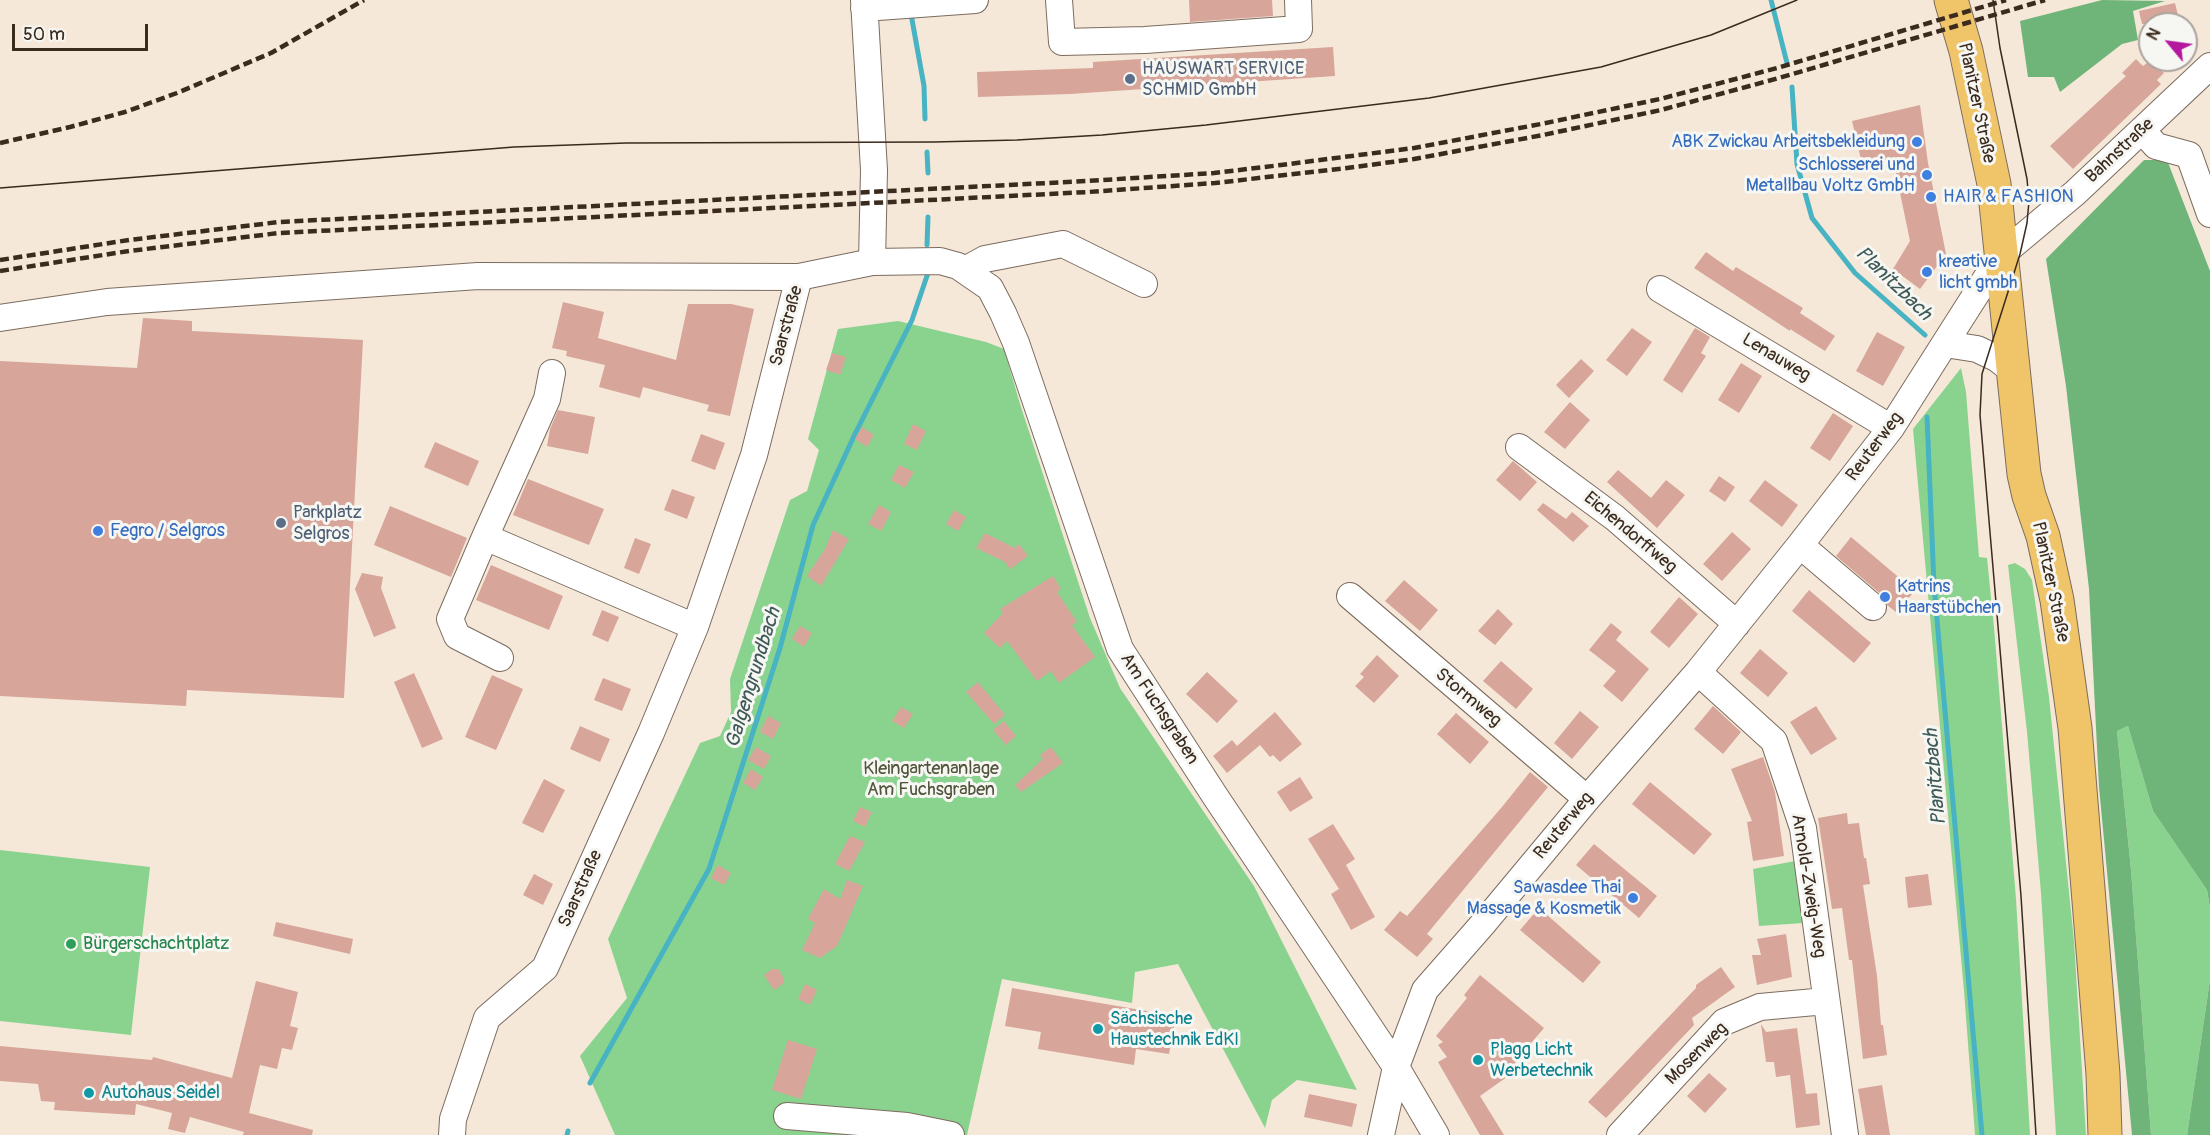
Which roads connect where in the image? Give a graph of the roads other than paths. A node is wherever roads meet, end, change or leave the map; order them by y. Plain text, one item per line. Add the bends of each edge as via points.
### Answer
1 (975, 0) edge
2 (1059, 0) edge
3 (1298, 0) edge
4 (1951, 0) edge
5 (864, 4) edge
6 (2210, 66) edge
7 (2142, 130) junction
8 (2210, 214) edge
9 (2001, 255) junction
10 (872, 262) junction
11 (964, 270) junction
12 (799, 278) junction
13 (1144, 284) dead end
14 (1660, 289) dead end
15 (0, 318) edge
16 (1945, 344) junction
17 (2013, 371) junction
18 (552, 373) dead end
19 (1892, 428) junction
20 (1519, 447) dead end
21 (485, 537) junction
22 (1800, 545) junction
23 (1350, 596) dead end
24 (1874, 607) dead end
25 (1737, 624) junction
26 (695, 627) junction
27 (500, 658) dead end
28 (1698, 672) junction
29 (1587, 799) junction
30 (1826, 1001) junction
31 (1396, 1067) junction
32 (787, 1116) dead end
33 (452, 1135) edge
34 (951, 1135) edge
35 (1381, 1135) edge
36 (1436, 1135) edge
37 (1620, 1135) edge
38 (1845, 1135) edge
39 (2105, 1135) edge

1 - 5 street
2 - 3 street via 1062,42 1299,29
4 - 9 main road, Planitzer Straße via 1984,130
5 - 10 street via 874,170
6 - 7 street, Bahnstraße
7 - 8 street via 2156,146 2189,155
7 - 9 street, Bahnstraße via 2075,194
9 - 16 street, Reuterweg
9 - 17 main road, Planitzer Straße
10 - 11 street, Am Fuchsgraben via 940,261
10 - 12 street, Saarstraße
11 - 13 street via 985,259 1063,244
11 - 31 street, Am Fuchsgraben via 990,288 1016,343 1120,649
12 - 15 street via 478,276 107,302
12 - 26 street, Saarstraße via 754,455
14 - 19 street, Lenauweg
16 - 17 street via 1977,349
16 - 19 street, Reuterweg
17 - 39 main road, Planitzer Straße via 2024,474 2057,600 2075,728
18 - 21 street via 547,399
19 - 22 street, Reuterweg
20 - 25 street, Eichendorffweg via 1615,518
21 - 26 street
21 - 27 street via 450,619 457,636
22 - 24 street
22 - 25 street, Reuterweg
23 - 29 street, Stormweg
25 - 28 street, Reuterweg
26 - 33 street, Saarstraße via 545,968 487,1018 453,1119
28 - 29 street, Reuterweg
28 - 30 street, Arnold-Zweig-Weg via 1774,741 1803,828
29 - 31 street, Reuterweg via 1425,990
30 - 37 street, Mosenweg via 1760,1006 1724,1022
30 - 38 street, Arnold-Zweig-Weg
31 - 35 street, Reuterweg
31 - 36 street, Am Fuchsgraben
32 - 34 street via 907,1126

